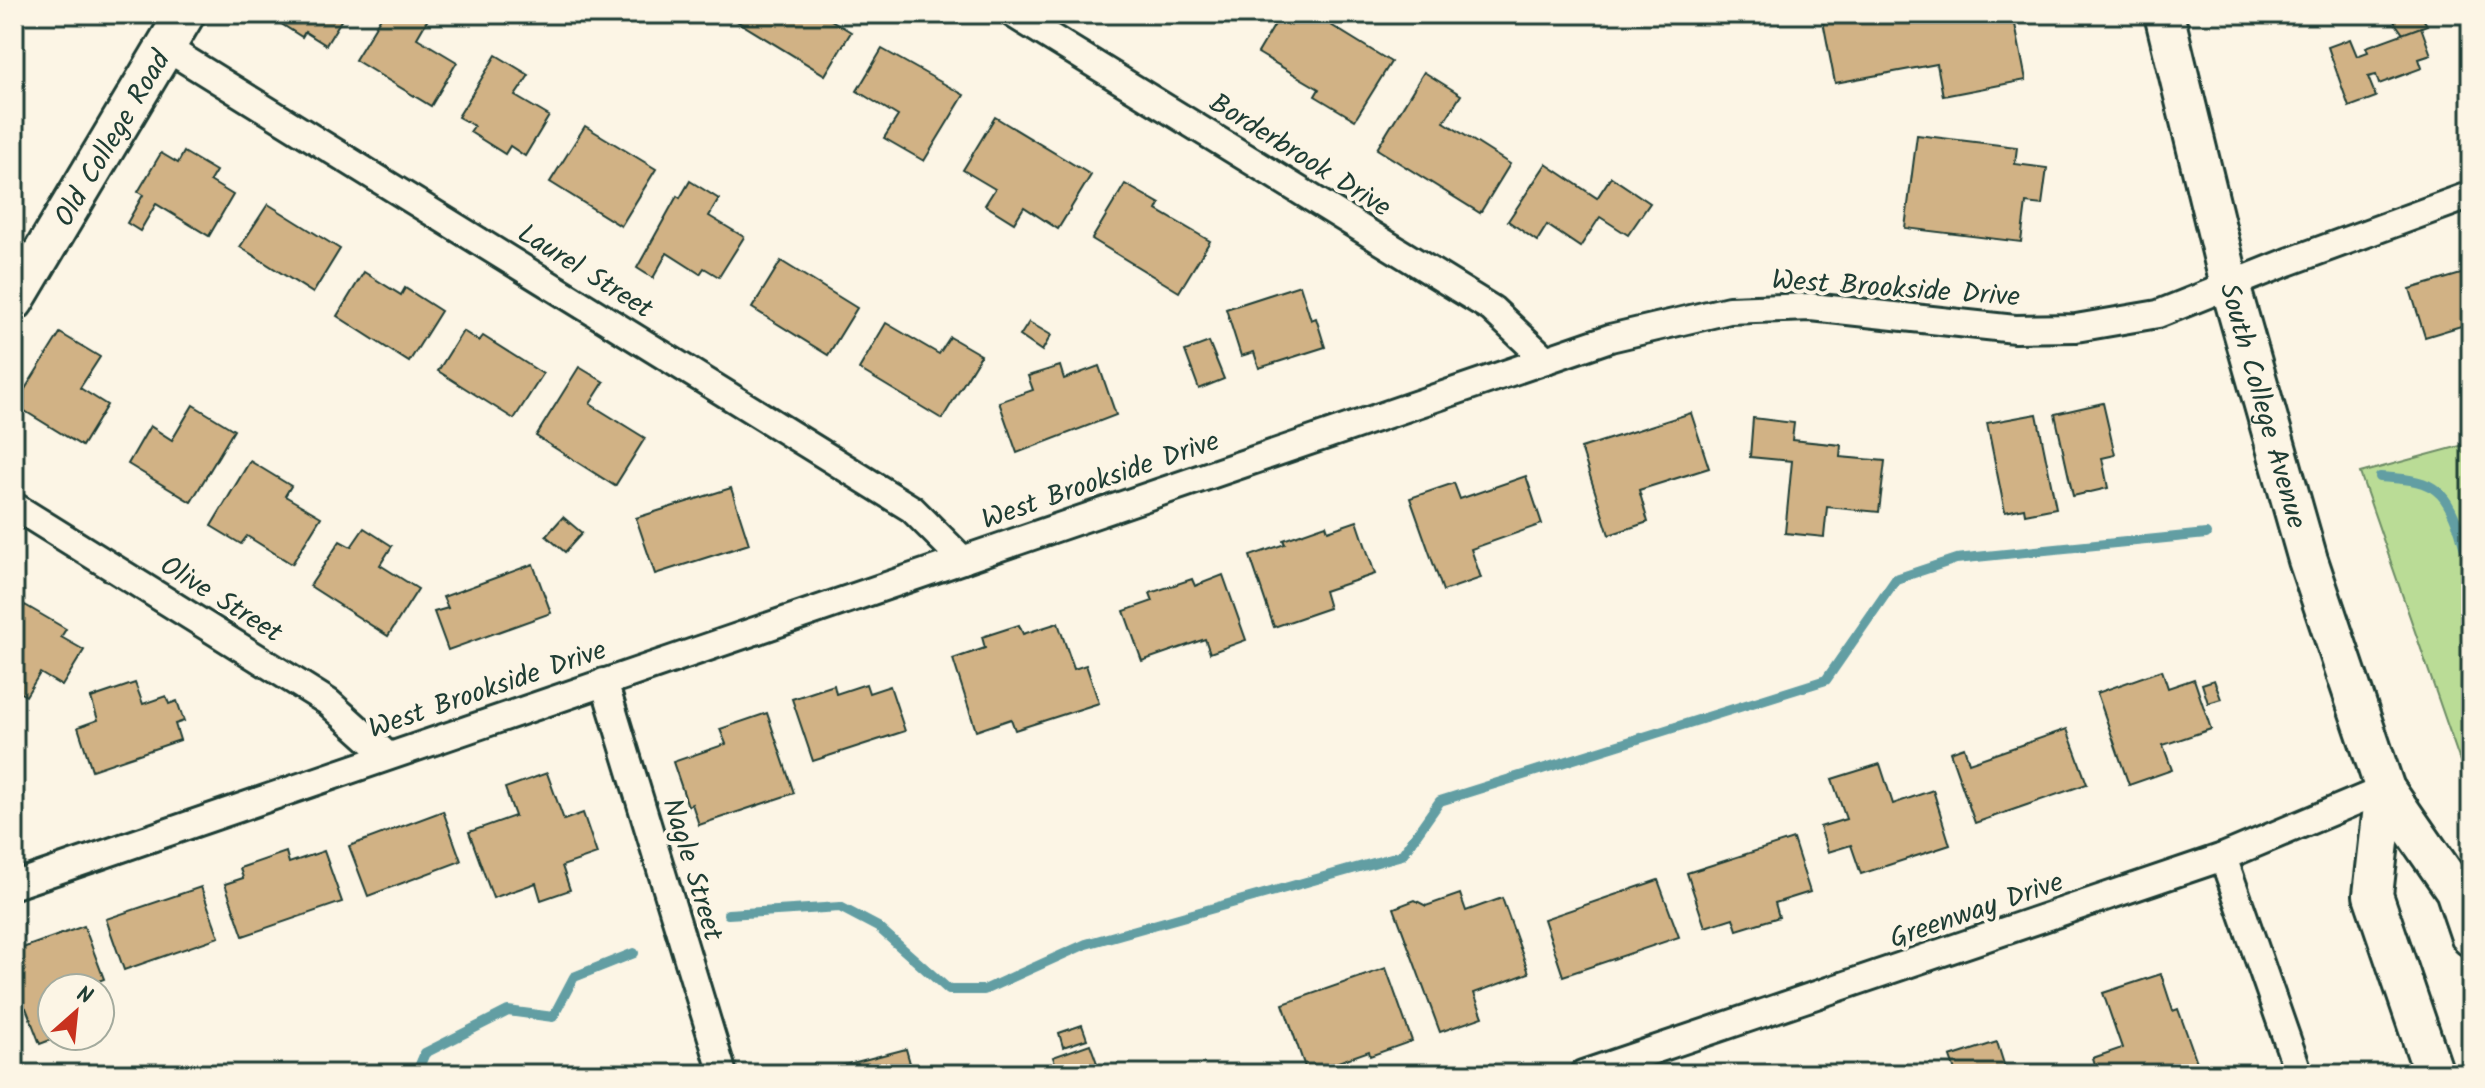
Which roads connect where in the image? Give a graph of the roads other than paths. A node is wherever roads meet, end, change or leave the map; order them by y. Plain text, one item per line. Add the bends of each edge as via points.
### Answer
1 (185, 14) edge
2 (1013, 14) edge
3 (2164, 14) edge
4 (165, 47) junction
5 (2471, 195) edge
6 (2230, 285) junction
7 (14, 301) edge
8 (1546, 360) junction
9 (14, 506) edge
10 (963, 560) junction
11 (604, 682) junction
12 (388, 756) junction
13 (2385, 789) junction
14 (2223, 857) junction
15 (14, 885) edge
16 (2471, 937) edge
17 (723, 1074) edge
18 (1583, 1074) edge
19 (2299, 1074) edge
20 (2434, 1074) edge

1 - 4 main road, Old College Road
2 - 8 street, Borderbrook Drive via 1492,309
3 - 6 main road, South College Avenue
4 - 7 main road, Old College Road
4 - 10 street, Laurel Street via 912,509
5 - 6 street, West Brookside Drive
6 - 8 street, West Brookside Drive via 2158,314 2076,328 2015,329 1811,307 1729,310 1610,338
6 - 13 main road, South College Avenue via 2308,560
8 - 10 street, West Brookside Drive
9 - 12 street, Olive Street via 328,702
10 - 11 street, West Brookside Drive
11 - 12 street, West Brookside Drive
11 - 17 street, Nagle Street
12 - 15 street, West Brookside Drive
13 - 14 street, Greenway Drive
13 - 16 main road, South College Avenue via 2455,890
13 - 20 main road, South College Avenue via 2373,895
14 - 18 street, Greenway Drive
14 - 19 street

